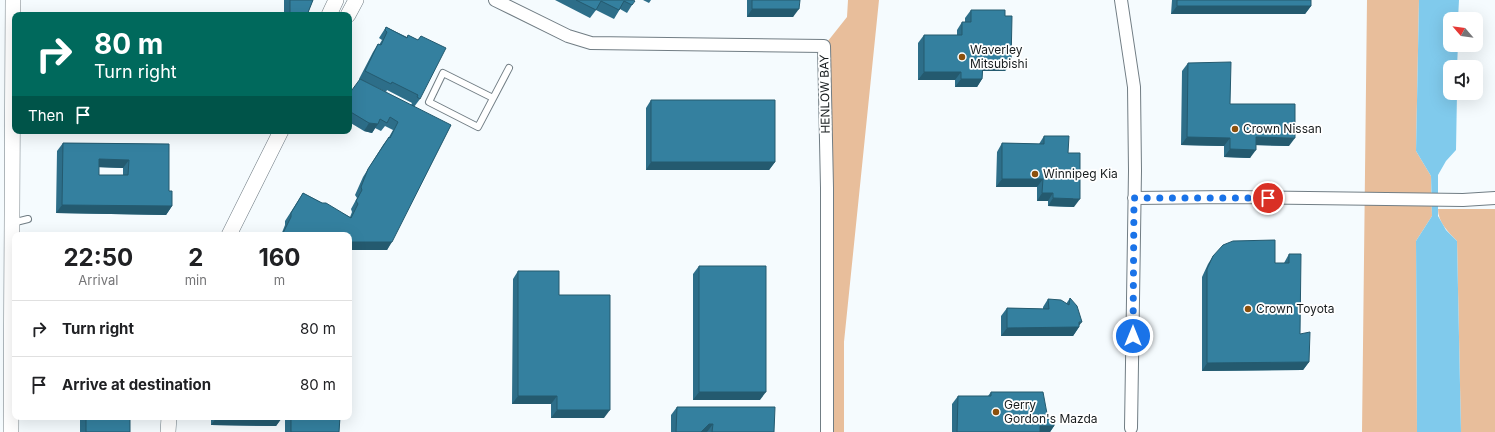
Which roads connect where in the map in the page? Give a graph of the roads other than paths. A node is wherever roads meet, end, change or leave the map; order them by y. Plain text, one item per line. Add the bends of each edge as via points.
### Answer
1 (13, 0) edge
2 (336, 0) edge
3 (356, 0) edge
4 (495, 0) edge
5 (1122, 0) edge
6 (13, 12) edge
7 (330, 12) edge
8 (350, 12) edge
9 (509, 68) dead end
10 (493, 98) junction
11 (13, 134) edge
12 (280, 134) edge
13 (1134, 198) junction
14 (1495, 198) edge
15 (28, 219) dead end
16 (12, 223) junction
17 (230, 232) edge
18 (169, 420) edge
19 (1131, 428) dead end
20 (11, 432) edge
21 (168, 432) edge
22 (827, 432) edge

1 - 6 street
2 - 7 street
3 - 8 street
4 - 22 street, HENLOW BAY via 568,36 591,43 824,46
5 - 13 street via 1134,87
9 - 10 lane
10 - 10 lane via 478,127 429,102 444,73
11 - 16 street
12 - 17 street
13 - 14 street
13 - 19 street
15 - 16 lane
16 - 20 street
18 - 21 street

